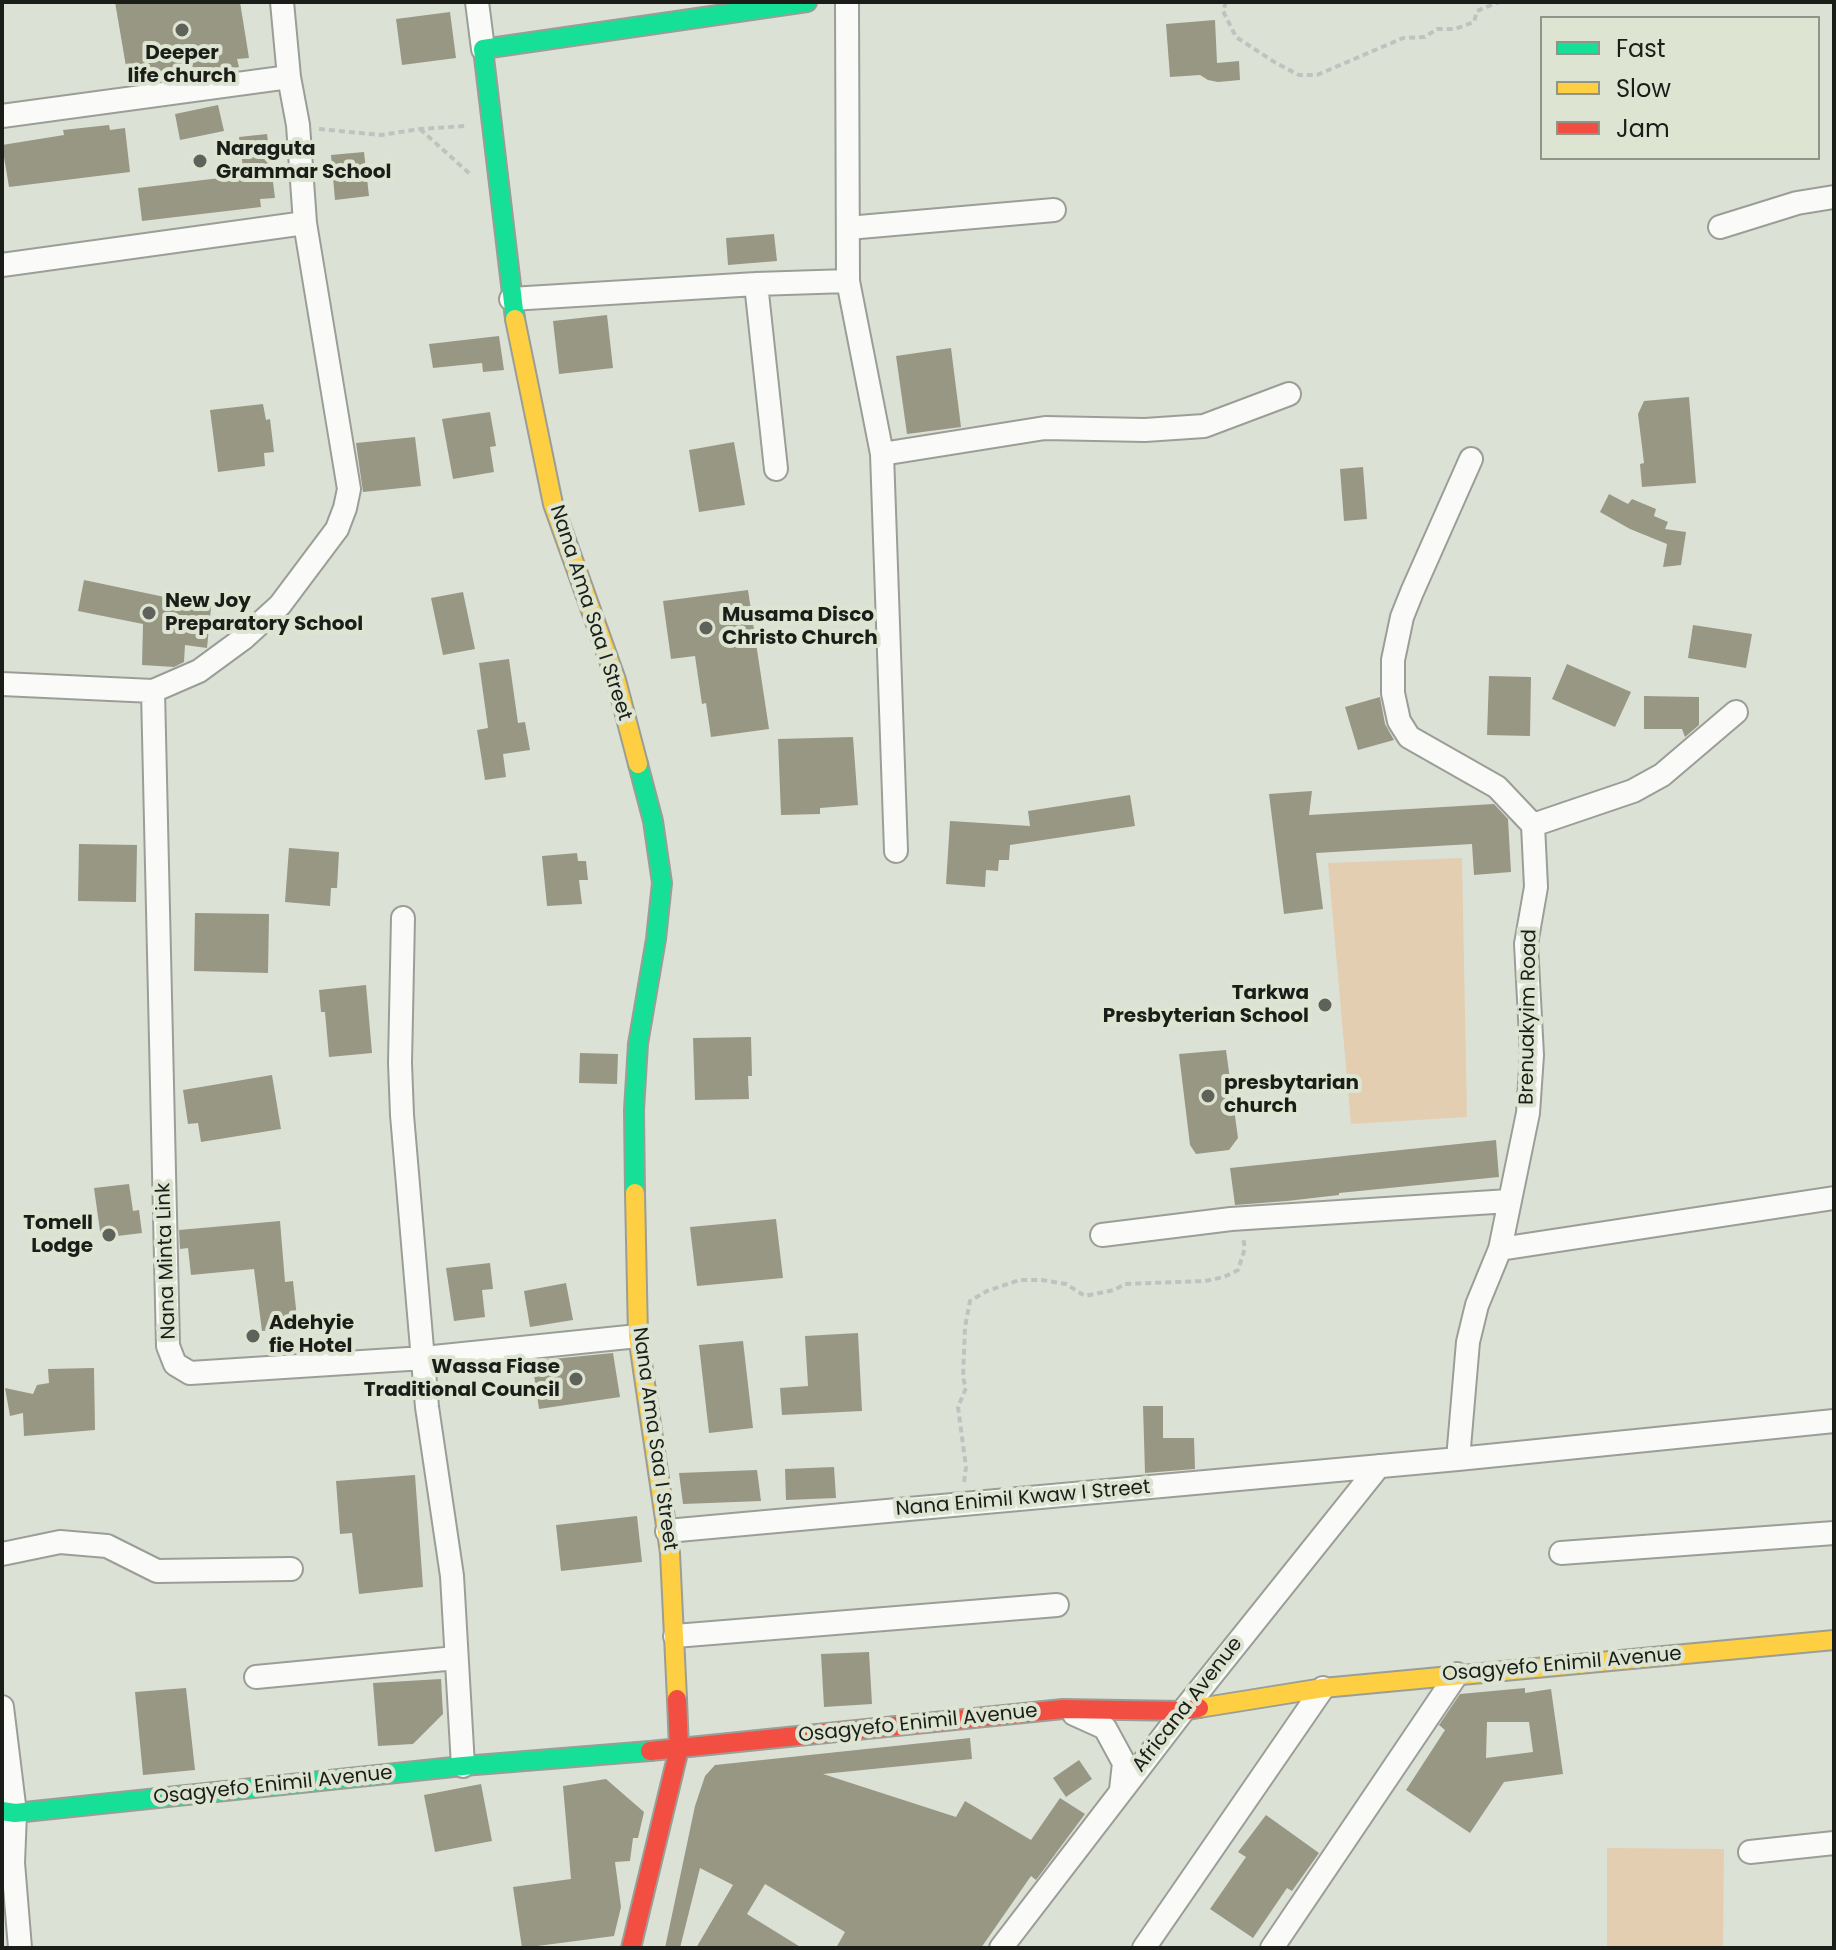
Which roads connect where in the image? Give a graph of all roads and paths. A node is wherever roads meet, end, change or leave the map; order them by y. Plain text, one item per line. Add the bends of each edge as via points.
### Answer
1 (282, 2) edge
2 (477, 2) edge
3 (807, 2) edge
4 (847, 2) edge
5 (1226, 2) edge
6 (1499, 2) edge
7 (483, 49) junction
8 (289, 77) junction
9 (2, 116) edge
10 (492, 124) junction
11 (298, 125) junction
12 (420, 129) junction
13 (1834, 197) edge
14 (501, 203) junction
15 (1054, 210) dead end
16 (305, 223) junction
17 (1720, 227) dead end
18 (848, 228) junction
19 (2, 265) edge
20 (848, 281) junction
21 (756, 284) junction
22 (511, 299) junction
23 (1289, 394) dead end
24 (882, 454) junction
25 (1471, 459) dead end
26 (776, 469) dead end
27 (2, 684) edge
28 (153, 691) junction
29 (1736, 712) dead end
30 (1533, 825) junction
31 (896, 851) dead end
32 (403, 918) dead end
33 (1834, 1198) edge
34 (1509, 1201) junction
35 (1260, 1217) junction
36 (1102, 1235) dead end
37 (1500, 1249) junction
38 (638, 1336) junction
39 (424, 1358) junction
40 (1834, 1421) edge
41 (1458, 1459) junction
42 (1379, 1466) junction
43 (962, 1505) junction
44 (667, 1531) junction
45 (1834, 1533) edge
46 (1561, 1553) dead end
47 (2, 1554) edge
48 (291, 1569) dead end
49 (1057, 1605) dead end
50 (675, 1636) junction
51 (1834, 1640) edge
52 (456, 1658) junction
53 (1457, 1674) junction
54 (256, 1677) dead end
55 (1323, 1688) junction
56 (2, 1707) edge
57 (1063, 1709) junction
58 (1183, 1711) junction
59 (679, 1749) junction
60 (463, 1766) junction
61 (1120, 1792) junction
62 (9, 1812) edge
63 (1834, 1843) edge
64 (1750, 1852) dead end
65 (9, 1916) edge
66 (20, 1948) edge
67 (631, 1948) edge
68 (1001, 1948) edge
69 (1144, 1948) edge
70 (1272, 1948) edge

1 - 8 street
2 - 7 street, Nana Ama Saa I Street
3 - 7 street
4 - 18 street
5 - 6 path via 1223,11 1236,37 1299,75 1317,75 1403,38 1474,22 1477,11
7 - 10 street, Nana Ama Saa I Street
8 - 9 street
8 - 11 street
10 - 12 path
10 - 14 street, Nana Ama Saa I Street
11 - 12 path via 381,135
11 - 16 street
12 - 14 path
13 - 17 street
14 - 22 street, Nana Ama Saa I Street
15 - 18 street
16 - 19 street
16 - 28 street via 345,454 345,508 337,529 280,605 199,671
18 - 20 street
20 - 21 street
20 - 24 street
21 - 22 street
21 - 26 street
22 - 38 street, Nana Ama Saa I Street via 553,504 616,680 653,821 662,883 638,1044 634,1110
23 - 24 street via 1204,426 1045,428
24 - 31 street
25 - 30 street via 1402,617 1393,693 1409,737 1497,787
27 - 28 street
28 - 39 street, Nana Minta Link via 168,1346 175,1364 190,1373
29 - 30 street via 1662,775 1633,791
30 - 34 street, Brenuakyim Road via 1536,887 1526,944 1532,1055 1528,1113
32 - 39 street via 400,1076
33 - 37 street
34 - 35 street
34 - 37 street, Brenuakyim Road
35 - 36 street
35 - 43 path via 1243,1234 1238,1270 1224,1277 1125,1284 1085,1296 1066,1284 1019,1280 970,1301 966,1388 958,1407 966,1467
37 - 41 street, Brenuakyim Road via 1468,1342
38 - 39 street, Nana Minta Link
38 - 44 street, Nana Ama Saa I Street
39 - 52 street via 452,1576
40 - 41 street, Nana Enimil Kwaw I Street
41 - 42 street, Nana Enimil Kwaw I Street
42 - 43 street, Nana Enimil Kwaw I Street
42 - 58 street, Africana Avenue
43 - 44 street, Nana Enimil Kwaw I Street
44 - 50 street, Nana Ama Saa I Street
45 - 46 street
47 - 48 street via 60,1542 107,1546 157,1571
49 - 50 street
50 - 59 street, Nana Ama Saa I Street
51 - 53 street, Osagyefo Enimil Avenue
52 - 54 street
52 - 60 street
53 - 55 street, Osagyefo Enimil Avenue
53 - 70 street
55 - 58 street, Osagyefo Enimil Avenue
55 - 69 street
56 - 62 street
57 - 58 street, Osagyefo Enimil Avenue
57 - 59 street, Osagyefo Enimil Avenue
57 - 61 street via 1105,1728 1124,1763
58 - 61 street, Africana Avenue
59 - 60 street, Osagyefo Enimil Avenue
59 - 67 street, Nana Ama Saa I Street
60 - 62 street, Osagyefo Enimil Avenue
61 - 68 street, Africana Avenue
62 - 65 street
63 - 64 street
65 - 66 street

